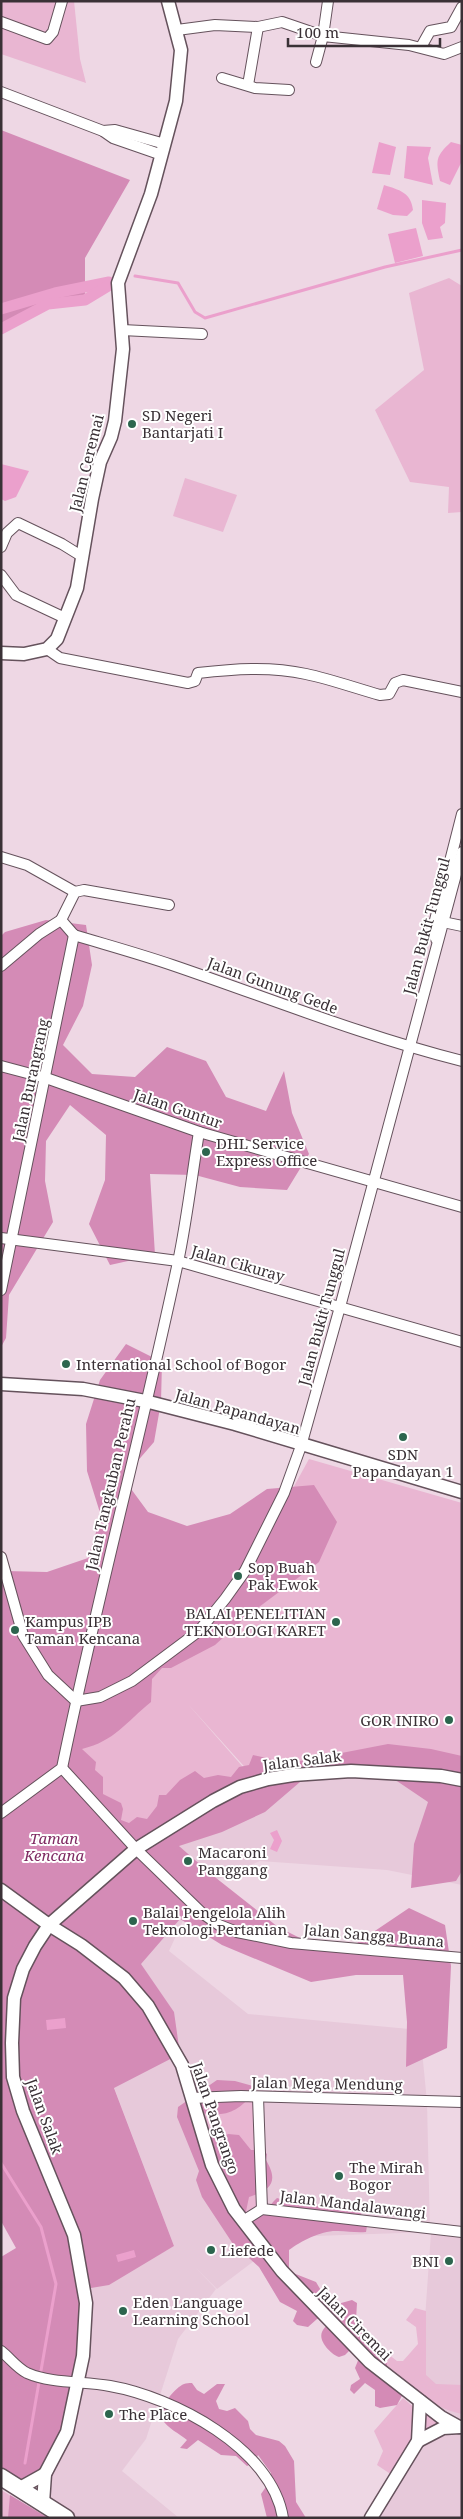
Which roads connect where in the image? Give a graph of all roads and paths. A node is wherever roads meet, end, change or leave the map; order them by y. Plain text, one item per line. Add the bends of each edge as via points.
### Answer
1 (62, 1) edge
2 (168, 1) edge
3 (328, 1) edge
4 (462, 7) edge
5 (1, 22) edge
6 (258, 28) junction
7 (177, 30) junction
8 (323, 36) junction
9 (462, 46) edge
10 (420, 47) junction
11 (316, 62) dead end
12 (222, 78) dead end
13 (248, 85) junction
14 (289, 90) dead end
15 (1, 92) edge
16 (164, 150) junction
17 (122, 330) junction
18 (202, 334) dead end
19 (1, 547) edge
20 (83, 557) junction
21 (1, 574) edge
22 (65, 618) junction
23 (47, 649) junction
24 (1, 652) edge
25 (462, 692) edge
26 (462, 814) edge
27 (462, 852) edge
28 (1, 857) edge
29 (75, 892) junction
30 (169, 905) dead end
31 (61, 920) junction
32 (444, 922) junction
33 (462, 926) edge
34 (74, 935) junction
35 (437, 943) junction
36 (1, 966) edge
37 (409, 1048) junction
38 (462, 1061) edge
39 (1, 1066) edge
40 (46, 1078) junction
41 (200, 1132) junction
42 (372, 1182) junction
43 (462, 1207) edge
44 (1, 1238) edge
45 (13, 1239) junction
46 (178, 1261) junction
47 (1, 1290) edge
48 (340, 1307) junction
49 (462, 1342) edge
50 (1, 1384) edge
51 (145, 1401) junction
52 (301, 1446) junction
53 (462, 1492) edge
54 (1, 1557) edge
55 (76, 1701) junction
56 (62, 1768) junction
57 (462, 1780) edge
58 (1, 1813) edge
59 (136, 1849) junction
60 (1, 1890) edge
61 (49, 1925) junction
62 (462, 1958) edge
63 (258, 2097) junction
64 (192, 2098) junction
65 (462, 2102) edge
66 (262, 2209) junction
67 (243, 2221) junction
68 (462, 2232) edge
69 (1, 2350) edge
70 (77, 2382) junction
71 (420, 2401) junction
72 (460, 2427) edge
73 (418, 2441) junction
74 (45, 2474) junction
75 (1, 2477) edge
76 (20, 2488) junction
77 (43, 2503) junction
78 (66, 2518) edge
79 (283, 2518) edge
80 (371, 2518) edge

1 - 5 street via 53,32 47,39
2 - 7 street, Jalan Ceremai
3 - 8 street
4 - 10 street via 452,27 430,31
6 - 7 street via 215,25
6 - 8 street via 282,22
6 - 13 street
7 - 16 street, Jalan Ceremai via 181,68
8 - 10 street
8 - 11 street
9 - 10 street via 444,54
12 - 13 street
13 - 14 street
15 - 16 street via 103,131 115,130
16 - 17 street, Jalan Ceremai via 118,283
17 - 18 street
17 - 20 street, Jalan Ceremai via 123,349 114,421 98,472
19 - 20 street via 7,533 18,523
20 - 22 street, Jalan Ceremai via 77,588
21 - 22 street via 16,595
22 - 23 street, Jalan Ceremai via 57,639
23 - 24 street via 24,654
23 - 25 street via 60,658 188,683 195,681 198,673 272,670 308,674 380,695 389,694 395,683 403,680
26 - 35 street via 434,924
27 - 32 street, Jalan Bukit Tunggul
28 - 29 street via 27,865
29 - 30 street via 84,890
29 - 31 street
31 - 34 street
31 - 36 street
32 - 33 street
32 - 35 street, Jalan Bukit Tunggul
34 - 37 street, Jalan Gunung Gede via 172,965
34 - 40 street, Jalan Burangrang
35 - 37 street, Jalan Bukit Tunggul
37 - 38 street, Jalan Gunung Gede
37 - 42 street, Jalan Bukit Tunggul
39 - 40 street, Jalan Guntur
40 - 41 street, Jalan Guntur
40 - 45 street, Jalan Burangrang
41 - 42 street, Jalan Guntur
41 - 46 street, Jalan Tangkuban Perahu
42 - 43 street, Jalan Guntur
42 - 48 street, Jalan Bukit Tunggul
44 - 45 street, Jalan Cikuray
45 - 46 street, Jalan Cikuray
45 - 47 street, Jalan Burangrang
46 - 48 street, Jalan Cikuray
46 - 51 street, Jalan Tangkuban Perahu
48 - 49 street, Jalan Cikuray
48 - 52 street, Jalan Bukit Tunggul
50 - 51 street, Jalan Papandayan via 83,1389
51 - 52 street, Jalan Papandayan via 235,1424
51 - 55 street, Jalan Tangkuban Perahu
52 - 53 street, Jalan Papandayan
52 - 55 street, Jalan Bukit Tunggul via 284,1493 245,1571 198,1632 132,1681 100,1697
54 - 55 street via 24,1635 48,1675
55 - 56 street, Jalan Tangkuban Perahu
56 - 58 street
56 - 59 street, Jalan Sangga Buana
57 - 59 street, Jalan Salak via 377,1771 268,1779 240,1787 213,1801
59 - 61 street, Jalan Salak
59 - 62 street, Jalan Sangga Buana via 202,1913 219,1925 238,1932 327,1947
60 - 61 street
61 - 64 street, Jalan Pangrango via 108,1964 142,1999 182,2065
61 - 70 street, Jalan Salak via 23,1969 14,1998 13,2077 23,2111 74,2235 86,2303 84,2356
63 - 64 street, Jalan Mega Mendung
63 - 65 street, Jalan Mega Mendung
63 - 66 street
64 - 67 street, Jalan Pangrango via 212,2165
66 - 67 street, Jalan Mandalawangi
66 - 68 street, Jalan Mandalawangi
67 - 71 street, Jalan Ciremai via 282,2271 370,2362
69 - 70 street via 29,2374
70 - 74 street, Jalan Salak via 67,2432
70 - 79 street via 111,2386 167,2404 191,2413 213,2427 260,2470 275,2493
71 - 72 street, Jalan Ciremai
71 - 73 street
72 - 73 street via 444,2428
73 - 80 street
74 - 76 street
74 - 77 street, Jalan Salak
75 - 76 main road
76 - 77 main road
77 - 78 main road

